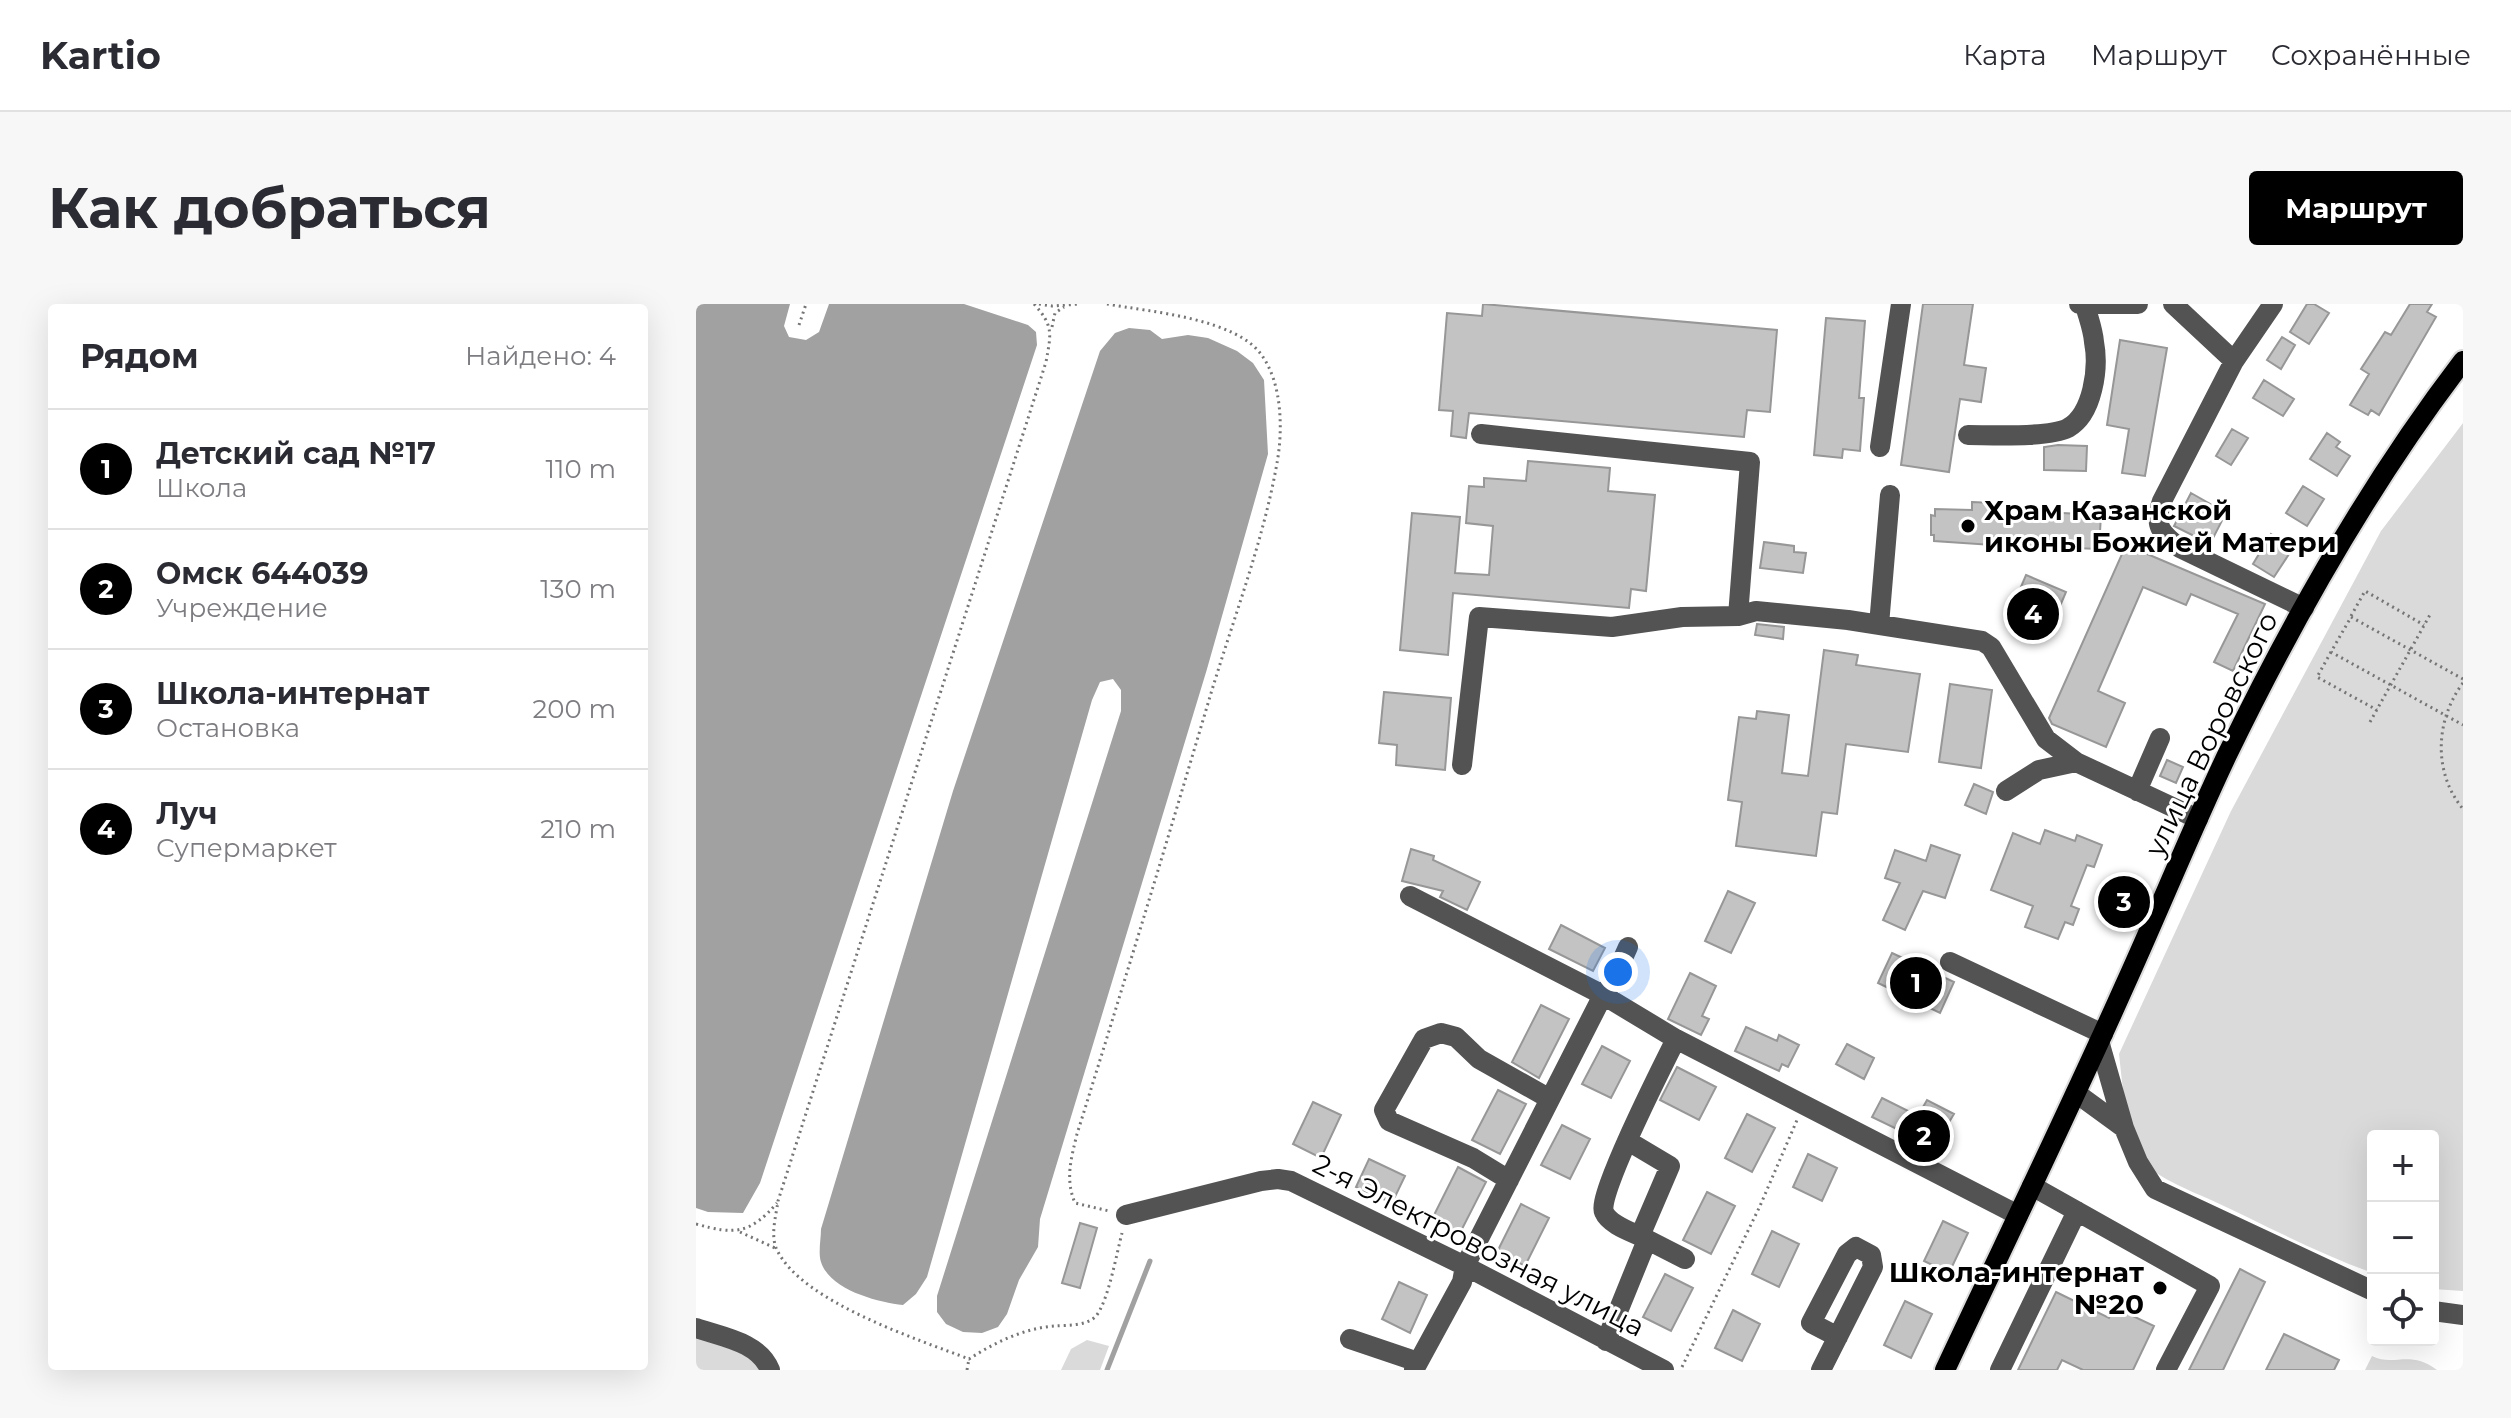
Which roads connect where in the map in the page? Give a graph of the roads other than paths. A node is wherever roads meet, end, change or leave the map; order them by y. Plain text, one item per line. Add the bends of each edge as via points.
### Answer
1 (1901, 304) edge
2 (2082, 304) edge
3 (2138, 304) edge
4 (2173, 304) edge
5 (2273, 304) edge
6 (2234, 361) junction
7 (2463, 361) edge
8 (1481, 434) dead end
9 (1968, 435) dead end
10 (1880, 447) dead end
11 (1890, 495) dead end
12 (2304, 608) junction
13 (1738, 616) junction
14 (1879, 625) junction
15 (2160, 738) dead end
16 (2076, 762) junction
17 (1462, 765) dead end
18 (2006, 791) dead end
19 (2137, 791) junction
20 (2198, 819) junction
21 (1410, 896) dead end
22 (1628, 947) dead end
23 (1950, 962) dead end
24 (1603, 995) junction
25 (2101, 1037) junction
26 (1676, 1039) junction
27 (2076, 1093) junction
28 (1550, 1099) junction
29 (2124, 1128) junction
30 (1628, 1141) junction
31 (1509, 1180) junction
32 (2032, 1186) junction
33 (2077, 1211) junction
34 (1126, 1215) road end
35 (2018, 1215) junction
36 (1644, 1238) junction
37 (1685, 1259) dead end
38 (1465, 1266) junction
39 (2367, 1288) edge
40 (2439, 1312) edge
41 (2463, 1315) edge
42 (696, 1328) edge
43 (1838, 1337) dead end
44 (1350, 1339) dead end
45 (1606, 1341) junction
46 (1416, 1366) edge
47 (770, 1370) edge
48 (1664, 1370) edge
49 (1821, 1370) edge
50 (1945, 1370) edge
51 (2000, 1370) edge
52 (2166, 1370) edge

1 - 10 street
2 - 3 street
2 - 9 street via 2095,344 2091,394 2081,417 2067,429 2048,433
4 - 6 street
5 - 6 street
6 - 12 street via 2162,501 2158,525 2180,548
7 - 12 main road, улица Воровского via 2379,483
8 - 13 street via 1750,462
11 - 14 street
12 - 20 main road, улица Воровского
13 - 14 street via 1756,611
13 - 17 street via 1612,627 1479,617
14 - 16 street via 1982,641 1991,647 2046,739
15 - 19 street
16 - 18 street via 2039,770
16 - 19 street
19 - 20 street
20 - 25 main road, улица Воровского
21 - 24 street
22 - 24 street
23 - 25 street
24 - 26 street
24 - 28 street
25 - 27 main road, улица Воровского
25 - 29 street
26 - 30 street
26 - 35 street
27 - 29 street
27 - 32 main road, улица Воровского
28 - 31 street
28 - 31 street via 1479,1059 1456,1037 1441,1033 1424,1039 1388,1099 1384,1110 1389,1121
29 - 39 street via 2155,1189
30 - 36 street via 1603,1198 1603,1211
30 - 36 street via 1670,1166
31 - 38 street
32 - 33 street
32 - 35 main road, улица Воровского
33 - 51 street
33 - 52 street via 2210,1286
34 - 38 street, 2-я Электровозная улица via 1278,1179 1310,1189
35 - 50 main road, улица Воровского
36 - 37 street
36 - 45 street
38 - 45 street, 2-я Электровозная улица
38 - 46 street via 1462,1282
40 - 41 street
42 - 47 street via 752,1348 764,1356
43 - 49 street
44 - 46 street
45 - 48 street, 2-я Электровозная улица

